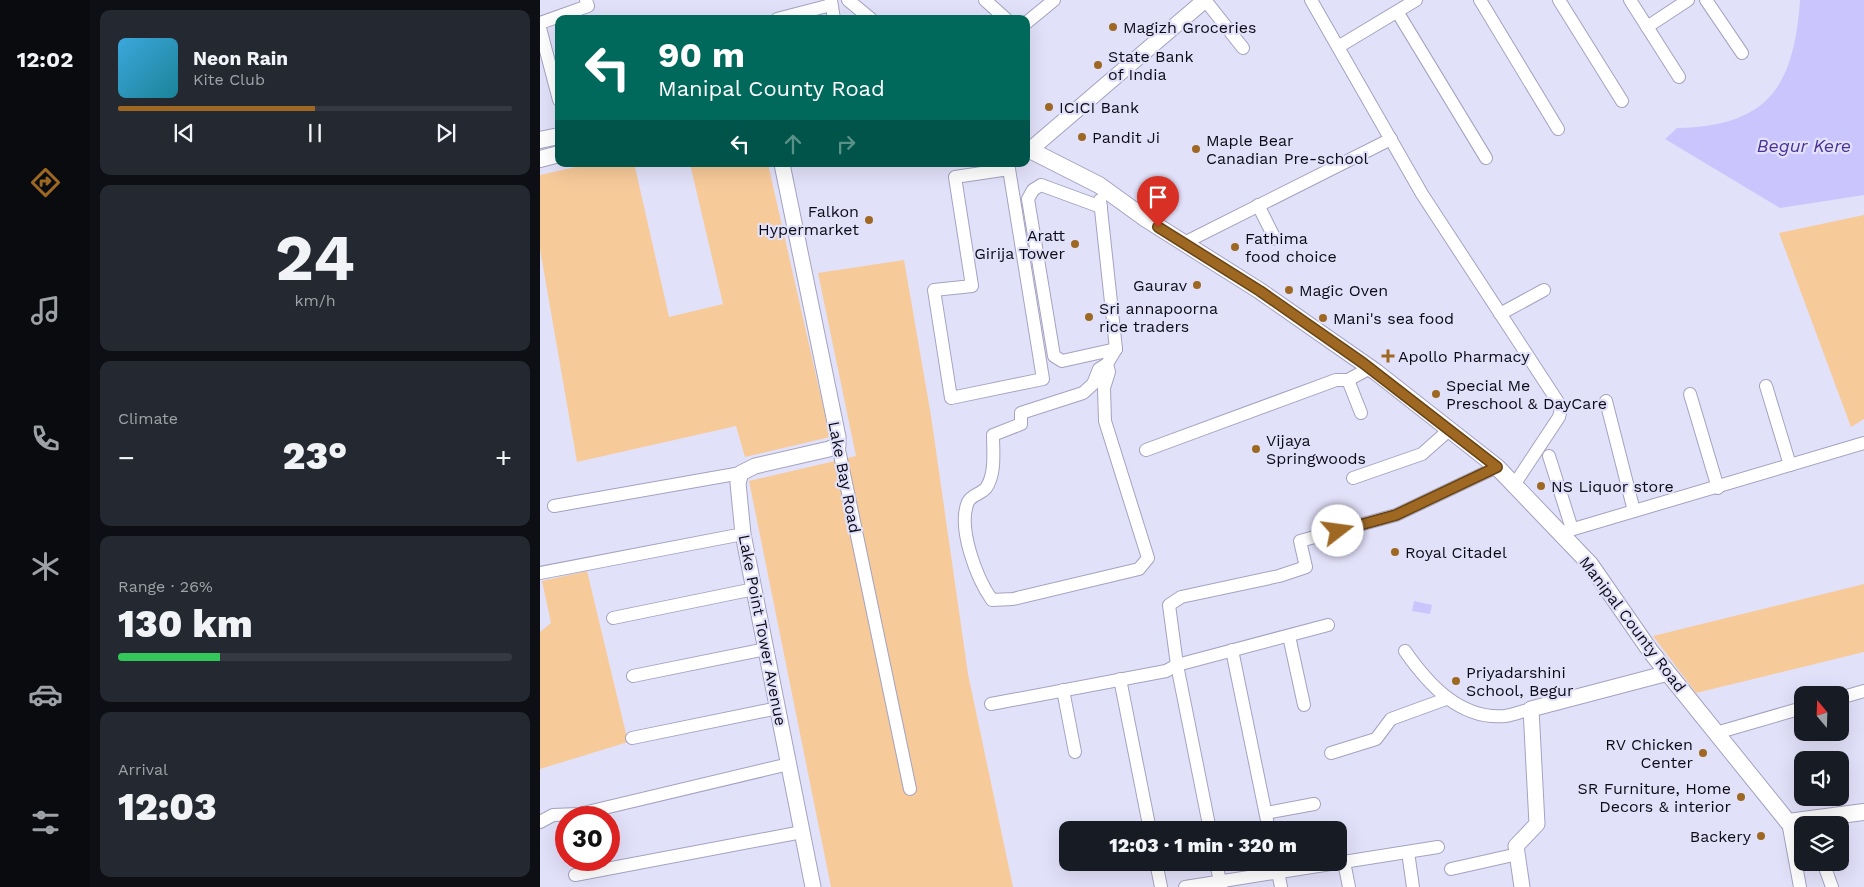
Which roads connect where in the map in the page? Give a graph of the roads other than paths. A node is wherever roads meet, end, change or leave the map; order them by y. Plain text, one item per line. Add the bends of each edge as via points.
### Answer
1 (848, 0) edge
2 (986, 0) edge
3 (1054, 0) edge
4 (1205, 0) edge
5 (1311, 0) edge
6 (1416, 0) edge
7 (1480, 0) edge
8 (1559, 0) edge
9 (1630, 0) edge
10 (1688, 0) edge
11 (1706, 0) edge
12 (831, 3) edge
13 (588, 8) edge
14 (1398, 13) junction
15 (564, 15) edge
16 (790, 15) edge
17 (866, 15) edge
18 (1002, 15) edge
19 (555, 18) edge
20 (1030, 20) edge
21 (540, 22) edge
22 (1647, 27) junction
23 (540, 28) edge
24 (1338, 47) junction
25 (1244, 48) dead end
26 (1742, 52) dead end
27 (544, 64) edge
28 (1679, 77) dead end
29 (555, 90) edge
30 (1622, 101) dead end
31 (1558, 128) dead end
32 (555, 137) edge
33 (1391, 138) junction
34 (540, 140) edge
35 (1030, 145) edge
36 (1030, 148) edge
37 (555, 155) edge
38 (1486, 158) dead end
39 (540, 159) edge
40 (783, 167) edge
41 (1004, 167) edge
42 (1009, 167) edge
43 (1099, 185) junction
44 (1258, 205) junction
45 (1101, 207) junction
46 (1275, 239) dead end
47 (1184, 243) junction
48 (1544, 290) dead end
49 (1500, 314) junction
50 (1116, 349) junction
51 (1367, 366) junction
52 (1342, 380) junction
53 (1098, 386) junction
54 (1766, 386) dead end
55 (1690, 394) dead end
56 (1606, 401) dead end
57 (1361, 413) dead end
58 (1449, 430) junction
59 (1864, 443) edge
60 (838, 445) junction
61 (1146, 450) dead end
62 (1549, 456) dead end
63 (1790, 465) junction
64 (1497, 467) junction
65 (741, 473) junction
66 (1353, 478) dead end
67 (1514, 485) junction
68 (1718, 488) junction
69 (554, 506) dead end
70 (1634, 511) junction
71 (1566, 531) junction
72 (743, 534) junction
73 (540, 573) edge
74 (754, 589) junction
75 (613, 618) dead end
76 (1328, 625) dead end
77 (1288, 636) junction
78 (766, 649) junction
79 (1232, 650) junction
80 (1405, 651) dead end
81 (1176, 665) junction
82 (1668, 673) junction
83 (633, 676) dead end
84 (1120, 679) junction
85 (1063, 690) junction
86 (1864, 691) edge
87 (1849, 695) edge
88 (1446, 699) junction
89 (990, 704) dead end
90 (1304, 705) dead end
91 (778, 708) junction
92 (1531, 709) junction
93 (1794, 710) edge
94 (1716, 733) junction
95 (632, 738) dead end
96 (1075, 752) dead end
97 (1330, 753) dead end
98 (789, 764) junction
99 (910, 789) dead end
100 (1314, 804) dead end
101 (1864, 812) edge
102 (1266, 813) junction
103 (1842, 816) edge
104 (1148, 821) edge
105 (1208, 821) edge
106 (1267, 821) edge
107 (540, 822) edge
108 (1788, 822) junction
109 (1794, 822) edge
110 (802, 832) junction
111 (1438, 847) dead end
112 (1408, 852) junction
113 (1518, 854) junction
114 (1347, 862) edge
115 (1450, 869) dead end
116 (1158, 871) edge
117 (1218, 871) edge
118 (1264, 871) edge
119 (1278, 871) edge
120 (1346, 871) edge
121 (1826, 871) edge
122 (575, 875) dead end
123 (1220, 884) edge
124 (813, 887) edge
125 (1161, 887) edge
126 (1185, 887) edge
127 (1281, 887) edge
128 (1349, 887) edge
129 (1413, 887) edge
130 (1522, 887) edge
131 (1800, 887) edge
132 (1832, 887) edge

1 - 17 street
2 - 18 street
3 - 20 street
4 - 25 street
4 - 35 street
5 - 24 street
6 - 14 street
7 - 31 street
8 - 30 street
9 - 22 street
10 - 22 street
11 - 26 street
12 - 16 street
13 - 15 street
14 - 24 street
14 - 38 street
19 - 21 street
22 - 28 street
23 - 27 street
24 - 33 street
27 - 29 street
32 - 34 main road
33 - 44 street
33 - 49 street via 1422,194
36 - 43 main road, Manipal County Road
37 - 39 main road
40 - 60 street, Lake Bay Road
41 - 42 street via 955,176 972,286 934,290 951,398 1044,378
43 - 45 street
43 - 47 main road, Manipal County Road
44 - 46 street
44 - 47 street
45 - 50 street
45 - 50 street via 1041,185 1028,199 1054,356 1062,361
47 - 51 main road, Manipal County Road via 1260,291
48 - 49 street
49 - 67 street via 1560,409 1559,417
50 - 53 street via 1107,364 1099,369
51 - 52 street
51 - 58 main road, Manipal County Road
52 - 57 street
52 - 61 street
53 - 53 street via 1021,413 1021,424 993,435 992,473 986,488 968,500 965,514 975,571 992,600 1013,599 1138,569 1148,558 1105,422
54 - 63 street
55 - 68 street
56 - 70 street
58 - 64 main road, Manipal County Road
58 - 66 street via 1422,454
59 - 63 street
60 - 65 street via 754,466
60 - 99 street, Lake Bay Road
62 - 71 street
63 - 68 street
64 - 67 main road, Manipal County Road
64 - 81 street via 1396,515 1300,541 1306,567 1279,576 1181,596 1169,605
65 - 69 street
65 - 72 street, Lake Point Tower Avenue via 738,483
67 - 71 main road, Manipal County Road
68 - 70 street
70 - 71 street
71 - 82 main road, Manipal County Road
72 - 73 street
72 - 74 street, Lake Point Tower Avenue
74 - 75 street
74 - 78 street, Lake Point Tower Avenue
76 - 77 street
77 - 79 street
77 - 90 street
78 - 83 street
78 - 91 street, Lake Point Tower Avenue
79 - 81 street
79 - 102 street
80 - 88 street via 1421,674
81 - 84 street via 1166,671
81 - 105 street
82 - 92 street
82 - 94 main road, Manipal County Road
84 - 85 street
84 - 104 street
85 - 89 street
85 - 96 street
86 - 87 street
88 - 92 street via 1478,713 1504,716
88 - 97 street via 1391,719 1376,740
91 - 95 street
91 - 98 street, Lake Point Tower Avenue
92 - 113 street via 1536,824 1516,846
93 - 94 street
94 - 108 main road, Manipal County Road
98 - 107 street via 579,814 553,815
98 - 110 street, Lake Point Tower Avenue
100 - 102 street
101 - 103 main road
102 - 106 street
108 - 109 main road
108 - 131 street
110 - 122 street
110 - 124 street, Lake Point Tower Avenue
111 - 112 street
112 - 114 street
112 - 129 street
113 - 115 street
113 - 130 street
116 - 125 street
117 - 123 street
118 - 123 street
119 - 127 street
120 - 128 street
121 - 132 street
123 - 126 street

